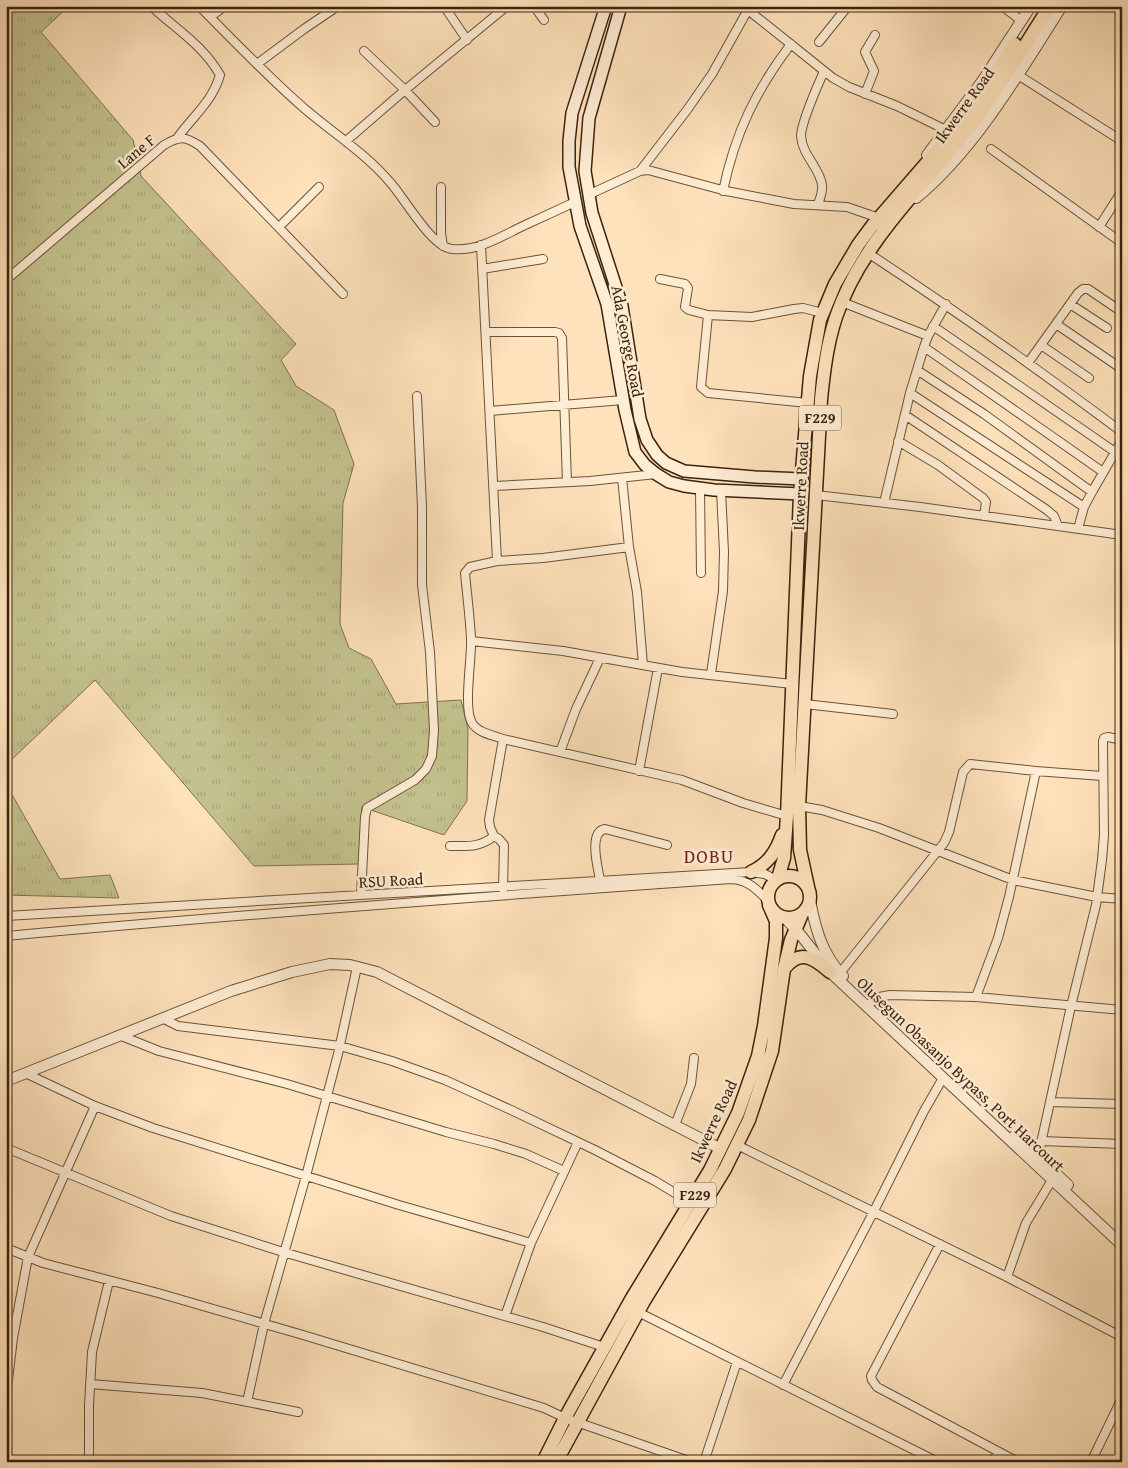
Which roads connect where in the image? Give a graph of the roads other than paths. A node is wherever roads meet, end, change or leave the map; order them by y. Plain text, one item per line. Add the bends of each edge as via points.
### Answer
1 (151, 6) edge
2 (199, 6) edge
3 (225, 6) edge
4 (338, 6) edge
5 (444, 6) edge
6 (507, 6) edge
7 (534, 6) edge
8 (606, 6) edge
9 (621, 6) edge
10 (848, 6) edge
11 (1002, 6) edge
12 (1062, 6) edge
13 (749, 8) edge
14 (1040, 9) edge
15 (210, 18) junction
16 (544, 20) dead end
17 (1022, 21) junction
18 (875, 35) dead end
19 (467, 40) junction
20 (819, 42) dead end
21 (791, 44) junction
22 (364, 51) dead end
23 (257, 64) junction
24 (824, 71) junction
25 (1018, 75) junction
26 (405, 90) junction
27 (865, 94) junction
28 (436, 122) dead end
29 (946, 130) junction
30 (178, 137) junction
31 (1122, 140) edge
32 (346, 142) junction
33 (991, 150) dead end
34 (640, 171) junction
35 (319, 187) dead end
36 (440, 187) dead end
37 (906, 187) junction
38 (723, 191) junction
39 (1122, 191) edge
40 (588, 194) junction
41 (575, 202) junction
42 (818, 204) junction
43 (901, 210) junction
44 (879, 218) junction
45 (279, 227) junction
46 (1098, 227) junction
47 (1122, 243) edge
48 (481, 245) junction
49 (443, 246) junction
50 (868, 253) junction
51 (543, 259) dead end
52 (482, 269) junction
53 (660, 279) dead end
54 (6, 280) edge
55 (344, 294) dead end
56 (842, 302) junction
57 (946, 304) junction
58 (1070, 304) junction
59 (1122, 312) edge
60 (823, 313) junction
61 (708, 315) junction
62 (1056, 324) junction
63 (933, 326) junction
64 (1107, 328) dead end
65 (486, 332) junction
66 (928, 336) junction
67 (1041, 344) junction
68 (924, 347) junction
69 (1028, 362) junction
70 (1122, 369) edge
71 (917, 370) junction
72 (1089, 378) dead end
73 (910, 393) junction
74 (416, 396) dead end
75 (623, 400) junction
76 (808, 403) junction
77 (564, 405) junction
78 (490, 411) junction
79 (905, 415) junction
80 (1122, 432) edge
81 (1122, 440) edge
82 (898, 441) junction
83 (1116, 452) junction
84 (1103, 472) junction
85 (656, 474) junction
86 (622, 478) junction
87 (802, 478) junction
88 (568, 482) junction
89 (494, 486) junction
90 (700, 488) junction
91 (721, 490) junction
92 (1092, 492) junction
93 (800, 494) junction
94 (816, 495) junction
95 (884, 503) junction
96 (1084, 507) junction
97 (984, 516) junction
98 (1058, 526) junction
99 (1078, 529) junction
100 (1122, 535) edge
101 (629, 547) junction
102 (497, 561) junction
103 (701, 573) dead end
104 (471, 641) junction
105 (600, 658) junction
106 (643, 665) junction
107 (658, 668) junction
108 (711, 674) junction
109 (792, 684) junction
110 (805, 704) junction
111 (893, 714) dead end
112 (503, 739) junction
113 (1122, 740) edge
114 (560, 752) junction
115 (639, 771) junction
116 (1036, 772) junction
117 (1102, 776) junction
118 (799, 806) junction
119 (787, 820) junction
120 (494, 836) junction
121 (667, 845) dead end
122 (450, 846) dead end
123 (938, 851) junction
124 (752, 872) junction
125 (777, 879) junction
126 (600, 880) junction
127 (1013, 880) junction
128 (808, 886) junction
129 (503, 891) junction
130 (361, 895) junction
131 (1097, 897) junction
132 (1122, 899) edge
133 (810, 901) junction
134 (768, 903) junction
135 (802, 914) junction
136 (6, 916) edge
137 (785, 918) junction
138 (796, 929) junction
139 (6, 936) edge
140 (357, 967) junction
141 (784, 968) junction
142 (835, 972) junction
143 (976, 996) junction
144 (868, 1004) junction
145 (1071, 1006) junction
146 (1122, 1010) edge
147 (162, 1018) junction
148 (119, 1035) junction
149 (340, 1046) junction
150 (694, 1058) dead end
151 (25, 1073) junction
152 (943, 1078) junction
153 (6, 1081) edge
154 (327, 1096) junction
155 (1050, 1102) junction
156 (1122, 1104) edge
157 (95, 1106) junction
158 (675, 1125) junction
159 (1041, 1141) junction
160 (578, 1142) junction
161 (1122, 1144) edge
162 (737, 1145) junction
163 (6, 1148) edge
164 (721, 1149) junction
165 (1038, 1156) junction
166 (564, 1170) junction
167 (67, 1172) junction
168 (306, 1176) junction
169 (1052, 1180) junction
170 (690, 1202) junction
171 (874, 1211) junction
172 (1122, 1236) edge
173 (531, 1243) junction
174 (940, 1244) junction
175 (1122, 1245) edge
176 (6, 1248) edge
177 (283, 1252) junction
178 (28, 1257) junction
179 (1007, 1277) junction
180 (109, 1280) junction
181 (638, 1312) junction
182 (505, 1316) junction
183 (264, 1324) junction
184 (1122, 1338) edge
185 (604, 1347) junction
186 (737, 1362) junction
187 (90, 1384) junction
188 (783, 1385) junction
189 (6, 1397) edge
190 (1122, 1398) edge
191 (246, 1402) junction
192 (298, 1412) dead end
193 (571, 1420) junction
194 (998, 1452) junction
195 (89, 1462) edge
196 (543, 1462) edge
197 (556, 1462) edge
198 (692, 1462) edge
199 (704, 1462) edge
200 (938, 1462) edge
201 (992, 1462) edge
202 (1018, 1462) edge
203 (1091, 1462) edge

1 - 30 street via 212,60 220,75 216,89 204,107
2 - 15 street
3 - 15 street
4 - 23 street
5 - 19 street
6 - 19 street
7 - 16 street
8 - 41 main road, Ada George Road via 572,113 569,167
9 - 40 main road, Ada George Road via 589,118 585,171
10 - 20 street
11 - 17 street
12 - 25 street
13 - 21 street
13 - 34 street via 712,74
14 - 17 street
14 - 37 main road, Ikwerre Road / F229 via 969,113
14 - 43 main road, Ikwerre Road / F229 via 978,116
15 - 23 street
17 - 29 street
18 - 27 street via 865,52 874,71
19 - 26 street
21 - 24 street
21 - 38 street via 772,69 736,139
22 - 26 street
23 - 32 street
24 - 27 street
24 - 42 street via 801,135 822,187
25 - 31 street
25 - 43 street via 985,122 944,171
26 - 28 street
26 - 32 street
27 - 29 street
29 - 37 street
30 - 45 street, Lane F via 190,139 200,146
30 - 54 street, Lane F via 164,144
32 - 49 street via 389,180 428,232
33 - 46 street
34 - 38 street via 648,170
34 - 40 street
35 - 45 street
36 - 49 street
37 - 44 main road, Ikwerre Road / F229
38 - 42 street via 794,204
39 - 46 street
40 - 87 main road, Ada George Road via 622,306 640,419 652,449 666,463 684,471
41 - 48 street
41 - 75 main road, Ada George Road via 607,304
42 - 44 street via 847,207
43 - 50 main road, Ikwerre Road / F229
44 - 60 main road, Ikwerre Road / F229 via 846,264
45 - 55 street, Lane F
46 - 47 street
48 - 49 street via 465,250
48 - 52 street
50 - 56 main road, Ikwerre Road / F229
50 - 57 street
51 - 52 street
52 - 65 street
53 - 61 street via 685,284 688,288 688,310
56 - 66 street
56 - 94 main road, Ikwerre Road / F229 via 831,332 825,363
57 - 63 street
57 - 69 street
58 - 59 street via 1078,293 1088,289
58 - 62 street
58 - 64 street
60 - 61 street via 803,308 752,317
60 - 76 main road, Ikwerre Road / F229 via 813,356
61 - 76 street via 704,391
62 - 67 street
62 - 70 street
63 - 66 street
63 - 83 street
65 - 77 street via 559,333 562,338
65 - 78 street
66 - 68 street
67 - 69 street
67 - 72 street
68 - 71 street
68 - 84 street
69 - 80 street
71 - 73 street
71 - 92 street
73 - 79 street
73 - 96 street
74 - 130 street via 422,585 434,730 432,756 426,769 415,780 367,808
75 - 77 street
75 - 85 main road, Ada George Road via 636,452
76 - 87 main road, Ikwerre Road / F229
77 - 78 street
77 - 88 street
78 - 89 street
79 - 82 street
79 - 98 street via 1047,510
81 - 83 street
82 - 95 street
82 - 97 street via 983,498 986,502
83 - 84 street
84 - 92 street
85 - 86 street
85 - 90 main road, Ada George Road via 669,482
86 - 88 street
86 - 101 street
87 - 93 main road, Ikwerre Road / F229
88 - 89 street
89 - 102 street
90 - 91 main road, Ada George Road
90 - 103 street
91 - 93 main road, Ada George Road
91 - 108 street via 723,591
92 - 96 street
93 - 109 main road, Ikwerre Road / F229
94 - 95 street
94 - 110 main road, Ikwerre Road / F229
95 - 97 street
96 - 99 street
97 - 98 street
98 - 99 street
99 - 100 street
101 - 102 street
101 - 106 street via 637,592
102 - 104 street via 470,567 466,573
104 - 105 street
104 - 112 street via 469,713 473,724 481,731
105 - 106 street
105 - 114 street
106 - 107 street
107 - 108 street
107 - 115 street
108 - 109 street
109 - 119 main road, Ikwerre Road / F229
110 - 111 street
110 - 118 main road, Ikwerre Road / F229
112 - 114 street
112 - 120 street via 489,820
113 - 117 street via 1104,738
114 - 115 street
115 - 119 street via 682,780
116 - 117 street
116 - 123 street via 970,764 966,767 949,832
116 - 127 street
117 - 131 street via 1104,835
118 - 123 street via 879,828
118 - 128 main road, Ikwerre Road / F229 via 800,850
119 - 124 main road via 778,846 768,860
119 - 125 main road, Ikwerre Road / F229 via 784,858
120 - 122 street via 475,846
120 - 129 street via 504,845
121 - 126 street via 600,830 595,842
123 - 127 street
123 - 142 street
124 - 125 street, RSU Road
124 - 126 street, RSU Road
125 - 128 main road via 792,875
125 - 134 main road, F229 via 769,888
126 - 129 street, RSU Road
127 - 131 street
127 - 143 street via 998,938
128 - 133 main road, F229
129 - 130 street, RSU Road
129 - 134 street, RSU Road via 731,879 754,886
129 - 139 street, RSU Road
130 - 136 street, RSU Road
131 - 132 street
131 - 145 street
133 - 135 main road, F229
133 - 142 street, Olusegun Obasanjo Bypass, Port Harcourt via 821,945
134 - 137 main road via 773,911
134 - 164 main road, Ikwerre Road / F229 via 776,921 776,938 764,1026 749,1084
135 - 137 main road
135 - 138 main road, Ikwerre Road / F229
137 - 138 street, Olusegun Obasanjo Bypass, Port Harcourt
138 - 141 main road, Ikwerre Road / F229
138 - 142 street, Olusegun Obasanjo Bypass, Port Harcourt
140 - 147 street via 330,964 292,972
140 - 149 street
140 - 158 street via 376,972
141 - 142 main road via 793,959 804,957
141 - 162 main road, Ikwerre Road / F229 via 772,1051 758,1097
142 - 144 street, Olusegun Obasanjo Bypass, Port Harcourt
143 - 144 street via 890,995
143 - 145 street
144 - 152 street, Olusegun Obasanjo Bypass, Port Harcourt
144 - 165 street, Olusegun Obasanjo Bypass, Port Harcourt
145 - 146 street
145 - 155 street
147 - 148 street
147 - 149 street via 178,1026
148 - 151 street
148 - 154 street via 159,1051
149 - 154 street
149 - 160 street via 445,1080
150 - 158 street via 691,1084
151 - 153 street
151 - 157 street
152 - 169 street, Olusegun Obasanjo Bypass, Port Harcourt
152 - 171 street
154 - 166 street via 494,1144
154 - 168 street
155 - 156 street
155 - 159 street
157 - 167 street
157 - 168 street via 153,1128
158 - 164 street
159 - 161 street
159 - 165 street
160 - 166 street
160 - 170 street
162 - 171 street
162 - 181 main road, Ikwerre Road / F229
163 - 167 street
164 - 170 main road, Ikwerre Road / F229
165 - 172 street, Olusegun Obasanjo Bypass, Port Harcourt
166 - 173 street
167 - 177 street via 171,1216
167 - 178 street
168 - 173 street
168 - 177 street
169 - 175 street, Olusegun Obasanjo Bypass, Port Harcourt
169 - 179 street via 1026,1223
170 - 185 main road, Ikwerre Road / F229
171 - 174 street
171 - 188 street
173 - 182 street
174 - 179 street
174 - 194 street via 871,1376 872,1380 877,1387
176 - 178 street
177 - 182 street
177 - 183 street
178 - 180 street
178 - 189 street
179 - 184 street
180 - 183 street
180 - 187 street via 92,1352
181 - 186 street
181 - 193 main road, Ikwerre Road / F229
182 - 185 street
183 - 191 street
183 - 193 street via 490,1391
185 - 193 main road, Ikwerre Road / F229
186 - 188 street
186 - 199 street
187 - 191 street via 202,1394
187 - 195 street
188 - 200 street
190 - 203 street
191 - 192 street
193 - 196 main road, Ikwerre Road / F229
193 - 197 main road, Ikwerre Road / F229
193 - 198 street
194 - 201 street
194 - 202 street

